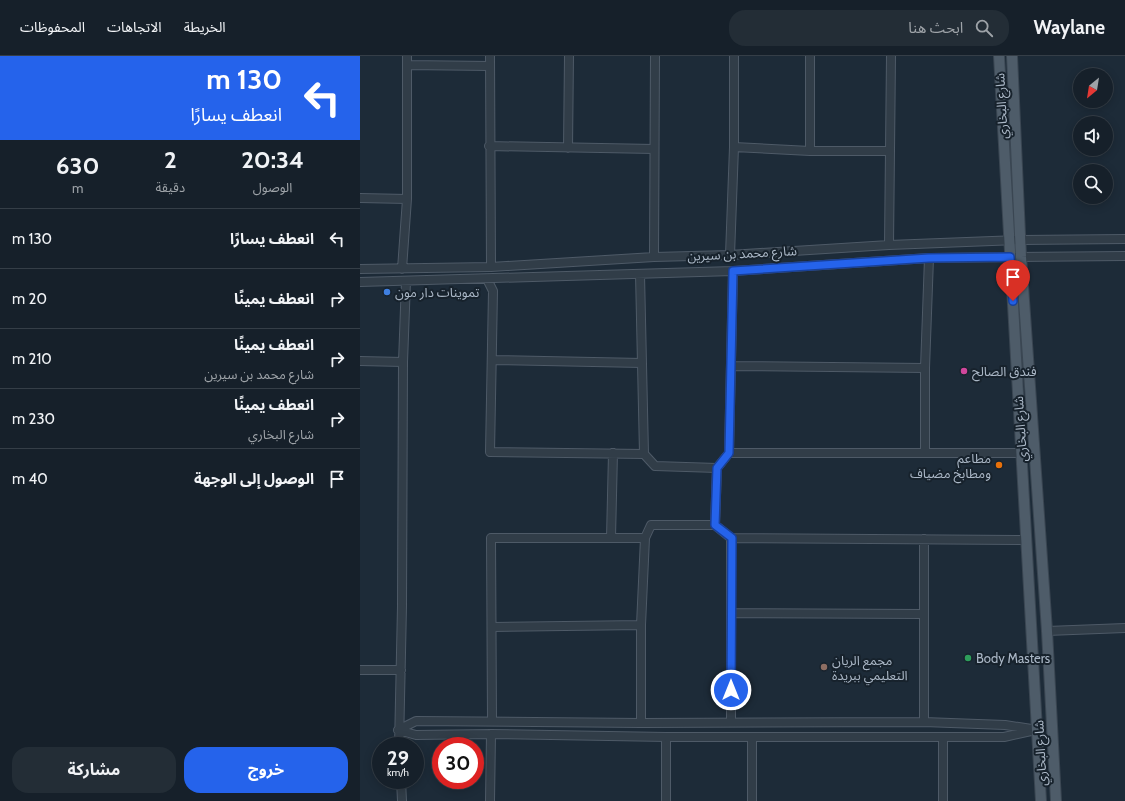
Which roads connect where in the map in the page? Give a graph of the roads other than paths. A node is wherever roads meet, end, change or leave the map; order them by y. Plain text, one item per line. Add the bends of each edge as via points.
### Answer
1 (407, 56) edge
2 (490, 56) edge
3 (569, 56) edge
4 (655, 56) edge
5 (734, 56) edge
6 (810, 56) edge
7 (891, 56) edge
8 (999, 56) edge
9 (1012, 56) edge
10 (407, 65) junction
11 (490, 66) junction
12 (489, 146) junction
13 (734, 147) junction
14 (568, 148) junction
15 (654, 149) junction
16 (810, 151) junction
17 (890, 151) junction
18 (360, 198) edge
19 (406, 199) junction
20 (1125, 239) edge
21 (1021, 240) junction
22 (1009, 241) junction
23 (889, 245) junction
24 (730, 255) junction
25 (1125, 256) edge
26 (654, 257) junction
27 (1010, 257) junction
28 (1021, 257) junction
29 (929, 258) junction
30 (492, 267) junction
31 (360, 269) edge
32 (402, 269) junction
33 (733, 271) junction
34 (640, 274) junction
35 (487, 278) junction
36 (406, 281) junction
37 (360, 282) edge
38 (492, 360) junction
39 (360, 361) edge
40 (403, 362) junction
41 (642, 363) junction
42 (731, 366) junction
43 (925, 368) junction
44 (1021, 452) junction
45 (613, 453) junction
46 (729, 453) junction
47 (925, 453) junction
48 (644, 454) junction
49 (717, 468) junction
50 (715, 525) junction
51 (611, 538) junction
52 (645, 538) junction
53 (732, 538) junction
54 (924, 539) junction
55 (1027, 540) junction
56 (731, 613) junction
57 (923, 614) junction
58 (641, 625) junction
59 (492, 627) junction
60 (1125, 628) edge
61 (1047, 630) junction
62 (360, 670) edge
63 (401, 670) junction
64 (492, 721) junction
65 (731, 721) junction
66 (924, 722) junction
67 (641, 723) junction
68 (398, 730) junction
69 (1038, 730) junction
70 (491, 734) junction
71 (398, 737) edge
72 (666, 737) junction
73 (752, 737) junction
74 (943, 737) junction
75 (401, 789) edge
76 (402, 801) edge
77 (490, 801) edge
78 (666, 801) edge
79 (752, 801) edge
80 (943, 801) edge
81 (1041, 801) edge
82 (1056, 801) edge

1 - 10 street
2 - 11 street
3 - 14 street
4 - 15 street
5 - 13 street
6 - 16 street
7 - 17 street
8 - 22 main road, شارع البخاري
9 - 21 main road, شارع البخاري
10 - 11 street
10 - 19 street
11 - 12 street
12 - 14 street
12 - 30 street
13 - 16 street
13 - 24 street
14 - 15 street
15 - 26 street
16 - 17 street
17 - 23 street
18 - 19 street
19 - 32 street
20 - 21 street, شارع محمد بن سيرين
21 - 22 street, شارع محمد بن سيرين
21 - 28 main road, شارع البخاري
22 - 23 street, شارع محمد بن سيرين
22 - 27 main road, شارع البخاري
23 - 24 street, شارع محمد بن سيرين
24 - 26 street, شارع محمد بن سيرين
25 - 28 street, شارع محمد بن سيرين
26 - 30 street, شارع محمد بن سيرين
27 - 28 street, شارع محمد بن سيرين
27 - 29 street, شارع محمد بن سيرين
27 - 44 main road, شارع البخاري
28 - 61 main road, شارع البخاري
29 - 33 street, شارع محمد بن سيرين
29 - 43 street
30 - 32 street, شارع محمد بن سيرين
31 - 32 street, شارع محمد بن سيرين
33 - 34 street, شارع محمد بن سيرين
33 - 42 street
34 - 35 street, شارع محمد بن سيرين
34 - 41 street
35 - 36 street, شارع محمد بن سيرين
35 - 38 street via 493,292
36 - 37 street, شارع محمد بن سيرين
36 - 40 street
38 - 41 street
38 - 45 street via 490,452
39 - 40 street
40 - 63 street
41 - 48 street
42 - 43 street
42 - 46 street
43 - 47 street
44 - 47 street
44 - 55 main road, شارع البخاري
45 - 48 street
45 - 51 street
46 - 47 street
46 - 49 street
48 - 49 street via 655,466
49 - 50 street
50 - 52 street via 652,525
50 - 53 street
51 - 52 street
51 - 59 street via 491,538
52 - 58 street
53 - 54 street
53 - 56 street
54 - 55 street
54 - 57 street
55 - 69 main road, شارع البخاري
56 - 57 street
56 - 65 street
57 - 66 street
58 - 59 street
58 - 67 street
59 - 64 street
60 - 61 street
61 - 82 main road, شارع البخاري
62 - 63 street
63 - 68 street
64 - 67 street
64 - 68 street via 416,721
65 - 66 street
65 - 67 street
66 - 69 street via 1005,725
68 - 70 street via 416,735
68 - 71 street
69 - 74 street via 1004,737
69 - 81 main road, شارع البخاري
70 - 72 street
70 - 77 street
72 - 73 street
72 - 78 street
73 - 74 street
73 - 79 street
74 - 80 street
75 - 76 street

